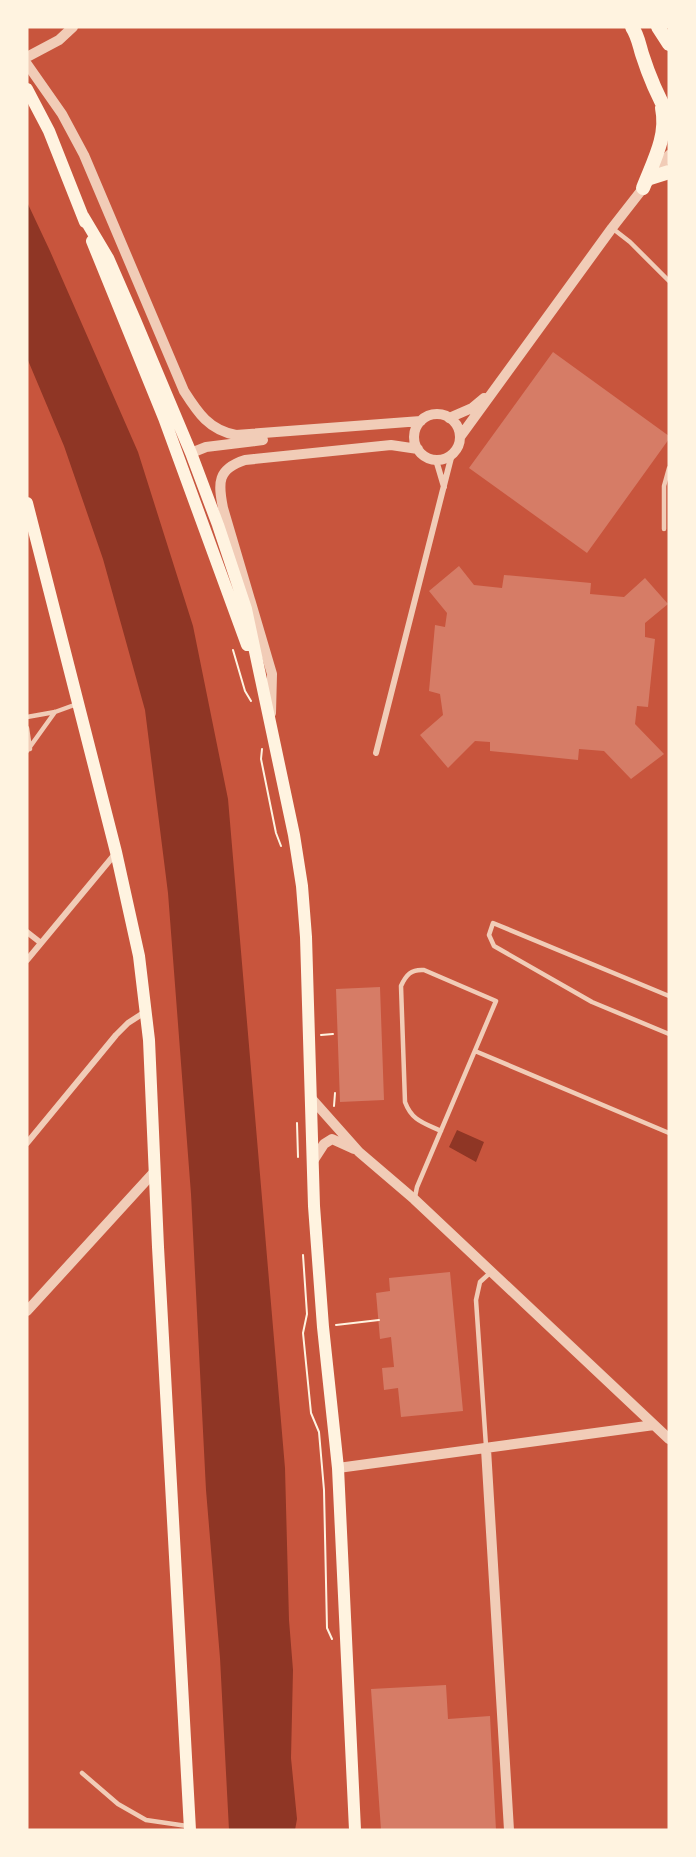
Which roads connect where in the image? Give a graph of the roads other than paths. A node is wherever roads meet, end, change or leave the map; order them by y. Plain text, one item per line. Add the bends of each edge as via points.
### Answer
1 (73, 27) edge
2 (658, 27) edge
3 (635, 33) edge
4 (669, 44) edge
5 (27, 57) edge
6 (27, 64) edge
7 (27, 88) edge
8 (665, 103) edge
9 (669, 116) edge
10 (669, 155) edge
11 (669, 172) edge
12 (647, 183) junction
13 (83, 216) junction
14 (612, 228) junction
15 (669, 281) edge
16 (494, 390) junction
17 (449, 418) junction
18 (421, 421) junction
19 (389, 423) junction
20 (460, 437) junction
21 (418, 449) junction
22 (192, 453) junction
23 (452, 454) junction
24 (436, 460) junction
25 (669, 468) edge
26 (444, 487) junction
27 (27, 503) edge
28 (202, 520) junction
29 (664, 529) dead end
30 (261, 682) junction
31 (79, 703) junction
32 (55, 712) junction
33 (27, 717) edge
34 (271, 722) junction
35 (27, 728) edge
36 (28, 750) edge
37 (376, 753) dead end
38 (116, 852) junction
39 (27, 932) edge
40 (41, 943) junction
41 (27, 960) edge
42 (669, 996) edge
43 (145, 1012) junction
44 (669, 1034) edge
45 (475, 1051) junction
46 (311, 1098) junction
47 (441, 1131) junction
48 (669, 1133) edge
49 (27, 1143) edge
50 (359, 1152) junction
51 (313, 1161) junction
52 (155, 1171) junction
53 (414, 1199) junction
54 (491, 1272) junction
55 (27, 1311) edge
56 (654, 1425) junction
57 (669, 1439) edge
58 (486, 1449) junction
59 (338, 1468) junction
60 (82, 1773) dead end
61 (190, 1828) edge
62 (355, 1830) edge
63 (509, 1830) edge

1 - 5 street via 59,40
2 - 4 main road
3 - 8 main road
6 - 19 street via 62,114 84,155 184,391 199,415 212,426 236,435
7 - 13 main road
8 - 9 main road
8 - 12 main road via 664,130
10 - 12 street
11 - 12 main road
12 - 14 street
13 - 22 main road via 108,258
13 - 28 main road
14 - 15 lane
14 - 16 street
16 - 17 street via 472,408
16 - 20 street
17 - 18 street via 435,414
17 - 20 street
18 - 19 street
18 - 21 street via 415,434
19 - 22 street via 377,431 236,442
20 - 23 street
21 - 24 street
21 - 34 street via 391,445 319,451 245,460 225,470 220,486 223,508 272,674
22 - 28 main road via 188,464 204,509
22 - 30 main road via 246,609
23 - 24 street
23 - 26 street
24 - 26 street
25 - 29 lane via 664,486
26 - 37 street
27 - 31 main road
28 - 30 main road
30 - 34 main road
31 - 32 lane
31 - 38 main road
32 - 33 lane
32 - 36 lane
34 - 46 main road via 302,886
35 - 36 lane
38 - 40 street
38 - 43 main road via 139,956
39 - 40 street
40 - 41 street
42 - 44 lane via 493,923 489,936 494,946 592,1002
43 - 49 street via 116,1035
43 - 52 main road
45 - 47 lane
45 - 47 lane via 496,1001 424,970 410,972 401,986 405,1102 415,1119
45 - 48 lane
46 - 50 street
46 - 51 main road
47 - 53 lane
50 - 51 street via 332,1139
50 - 53 street
51 - 59 main road via 323,1327
52 - 55 street
52 - 61 main road
53 - 54 street
54 - 56 street
54 - 58 lane via 480,1282 476,1300
56 - 57 street
56 - 58 street
58 - 59 street
58 - 63 street
59 - 62 main road
60 - 61 lane via 118,1804 146,1820

